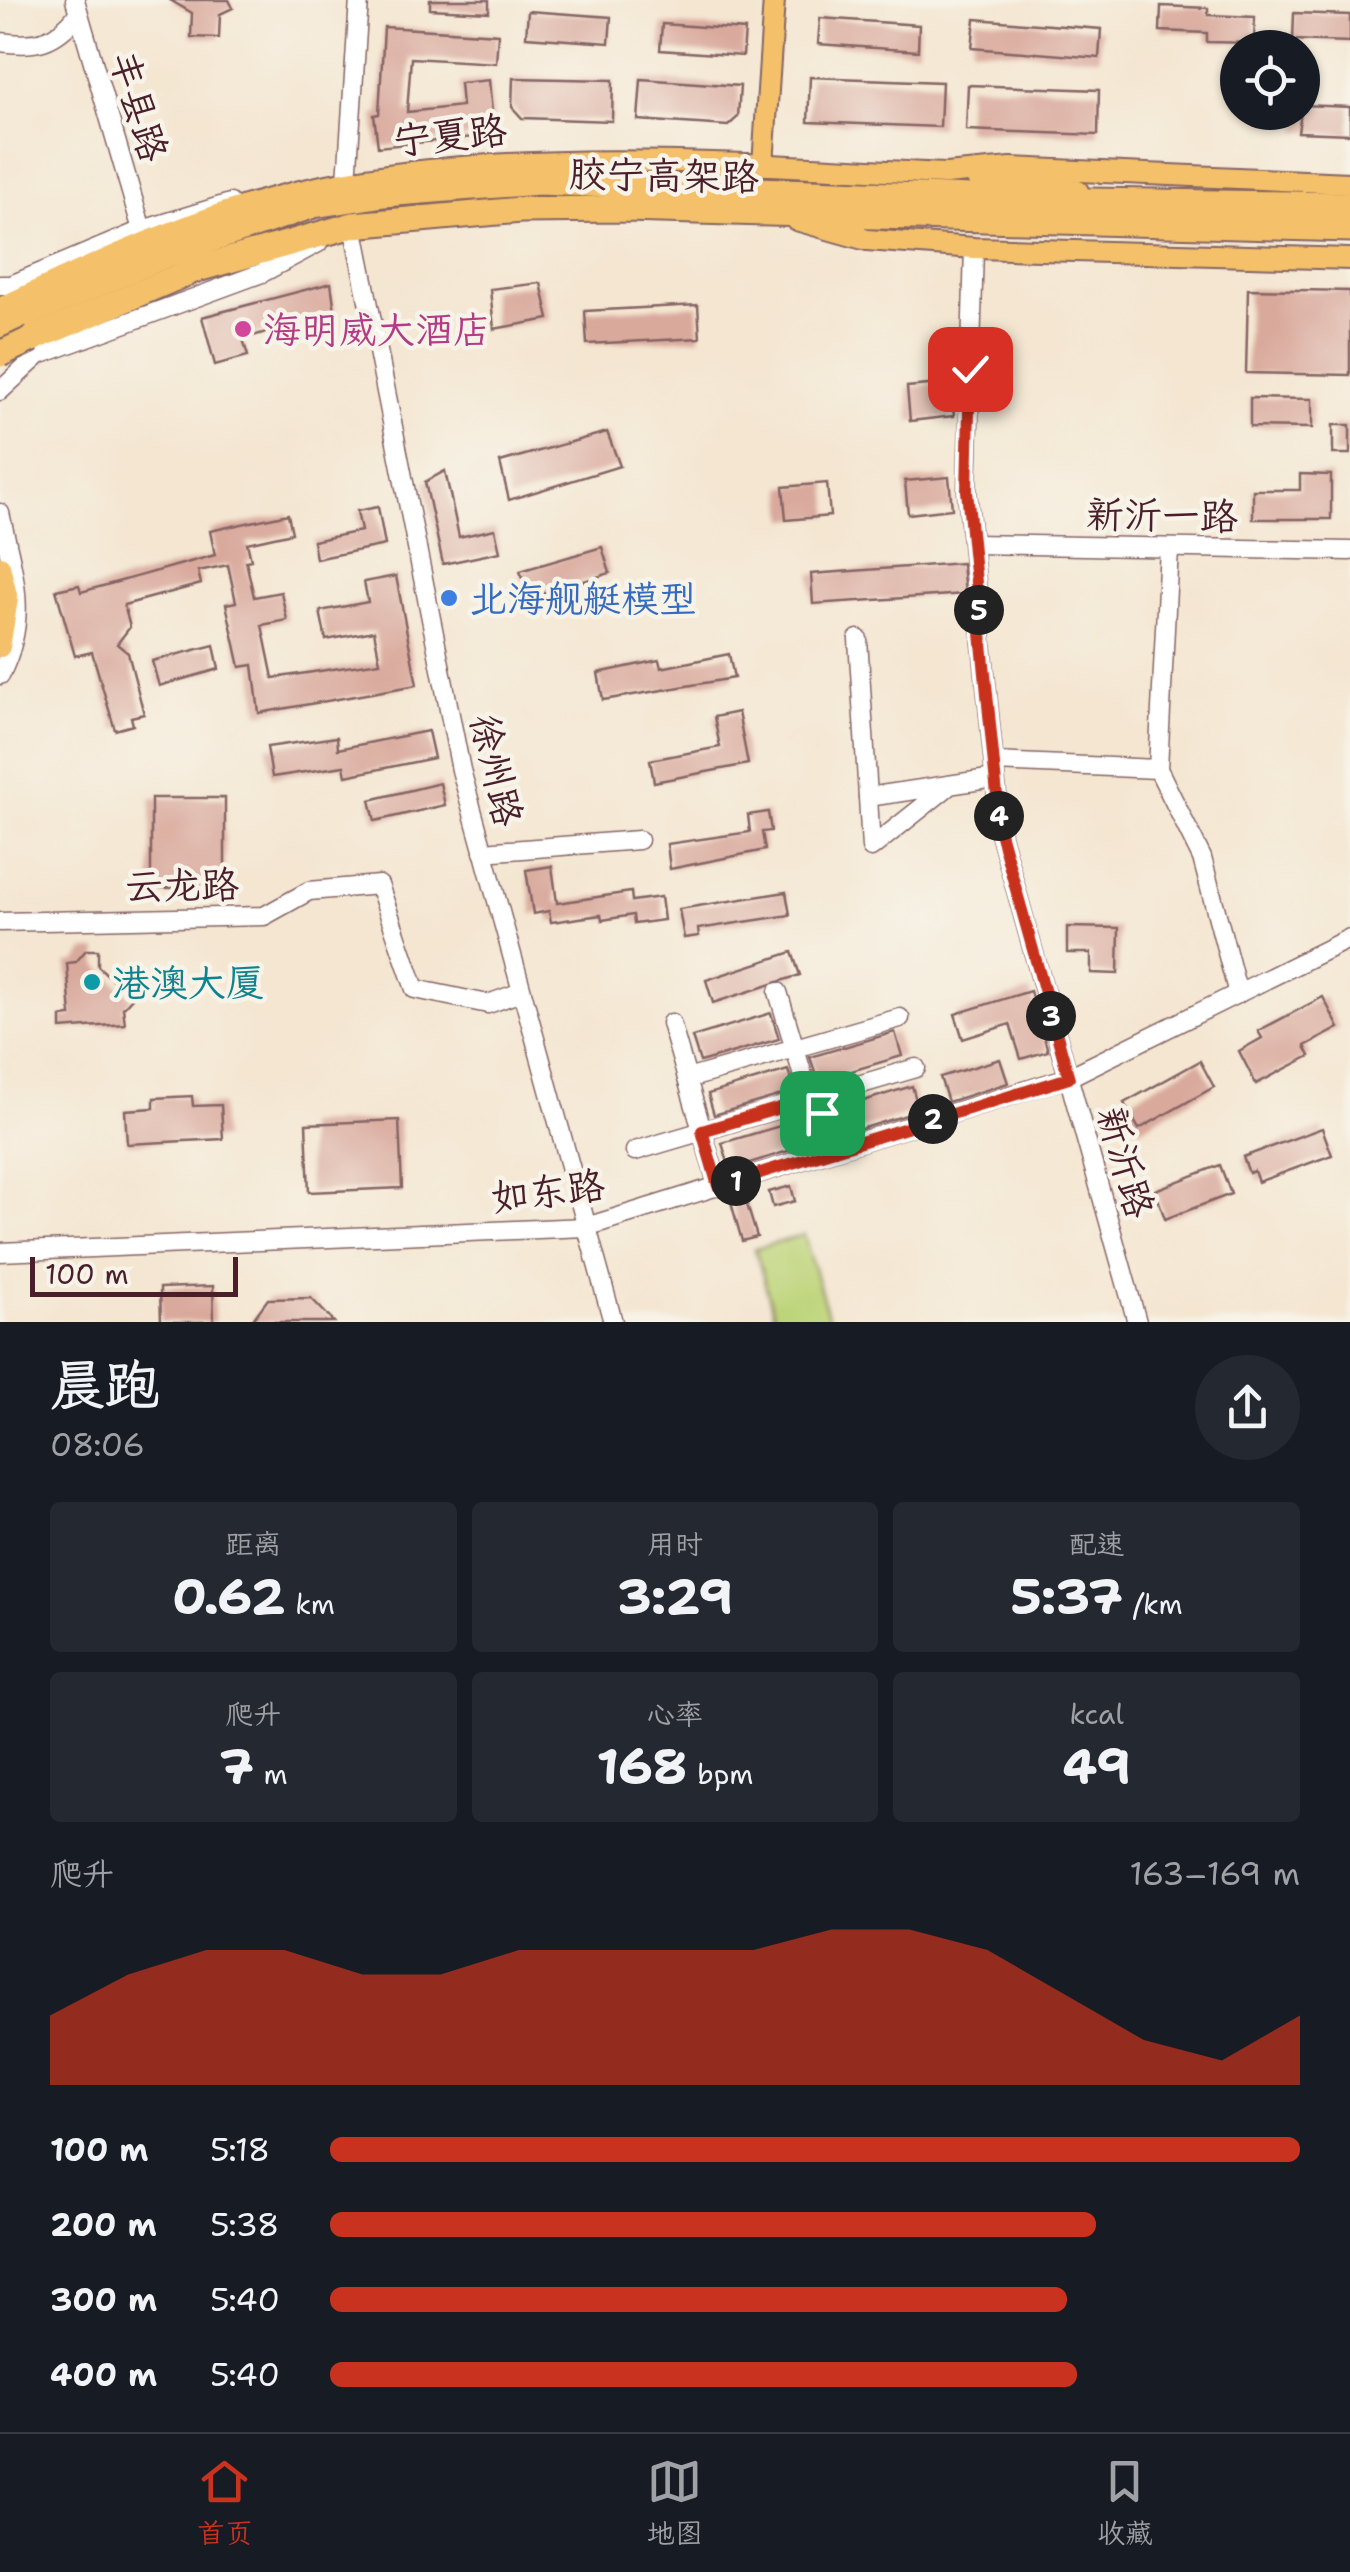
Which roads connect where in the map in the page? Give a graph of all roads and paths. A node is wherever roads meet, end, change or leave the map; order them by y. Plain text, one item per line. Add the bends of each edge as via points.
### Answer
1 (359, 0) edge
2 (774, 0) edge
3 (77, 7) edge
4 (0, 42) edge
5 (762, 165) junction
6 (946, 174) junction
7 (347, 181) junction
8 (1350, 183) edge
9 (1078, 190) joint
10 (295, 194) junction
11 (1197, 202) junction
12 (1350, 205) edge
13 (780, 215) junction
14 (353, 225) junction
15 (1350, 228) edge
16 (142, 230) junction
17 (974, 248) junction
18 (1350, 259) edge
19 (0, 285) edge
20 (15, 313) edge
21 (0, 326) edge
22 (6, 358) edge
23 (0, 391) edge
24 (0, 513) edge
25 (973, 544) junction
26 (1168, 548) junction
27 (1350, 551) edge
28 (0, 566) edge
29 (858, 639) dead end
30 (0, 648) edge
31 (0, 675) edge
32 (1158, 769) junction
33 (995, 770) junction
34 (950, 785) junction
35 (868, 797) junction
36 (639, 840) dead end
37 (483, 852) junction
38 (0, 922) edge
39 (1350, 938) edge
40 (521, 992) junction
41 (778, 992) dead end
42 (1238, 994) junction
43 (900, 1018) dead end
44 (671, 1023) dead end
45 (795, 1048) junction
46 (916, 1068) dead end
47 (1069, 1078) junction
48 (687, 1079) junction
49 (816, 1106) junction
50 (702, 1131) junction
51 (636, 1151) dead end
52 (718, 1186) junction
53 (586, 1227) junction
54 (0, 1252) edge
55 (613, 1322) edge
56 (1137, 1322) edge

1 - 7 street
2 - 5 main road
3 - 4 street via 61,36
3 - 16 street, 丰县路
5 - 6 main road, 宁夏路
5 - 7 main road, 宁夏路 via 531,161
6 - 8 main road, 宁夏路 via 1011,168
6 - 9 main road
7 - 10 main road, 宁夏路
9 - 11 highway
10 - 16 street via 209,207
10 - 20 main road, 宁夏路 via 158,239
11 - 12 highway, 胶宁高架路
11 - 20 highway, 胶宁高架路 via 538,182 384,194 314,204
13 - 14 highway, 胶宁高架路 via 520,210
13 - 15 highway, 胶宁高架路
13 - 17 main road via 867,240
14 - 20 highway, 胶宁高架路
14 - 22 street via 262,273 39,355
14 - 37 street, 徐州路
16 - 19 street
17 - 18 main road
17 - 25 street, 新沂路 via 967,491
20 - 21 highway, 胶宁高架路
20 - 22 highway, 胶宁高架路, bridge
22 - 23 street
24 - 31 street via 18,621 16,645
25 - 26 street, 新沂一路
25 - 33 street, 新沂路
26 - 27 street, 新沂一路
26 - 32 street
28 - 30 main road via 8,621
29 - 35 street
32 - 33 street
32 - 42 street via 1202,858
33 - 34 street
33 - 47 street, 新沂路 via 1005,851
34 - 35 street
34 - 35 street via 871,848
36 - 37 street
37 - 40 street, 徐州路
38 - 40 street, 云龙路 via 264,916 309,891 379,886 414,989 488,1004
39 - 42 street, 如东路
40 - 53 street, 徐州路
41 - 45 street
42 - 47 street, 如东路
43 - 45 street
44 - 48 street
45 - 48 street
45 - 49 street
46 - 49 street
47 - 52 street, 如东路
47 - 56 street, 新沂路
48 - 50 street
49 - 50 street
50 - 51 street
50 - 52 street
52 - 53 street, 如东路
53 - 54 street, 如东路
53 - 55 street, 徐州路

